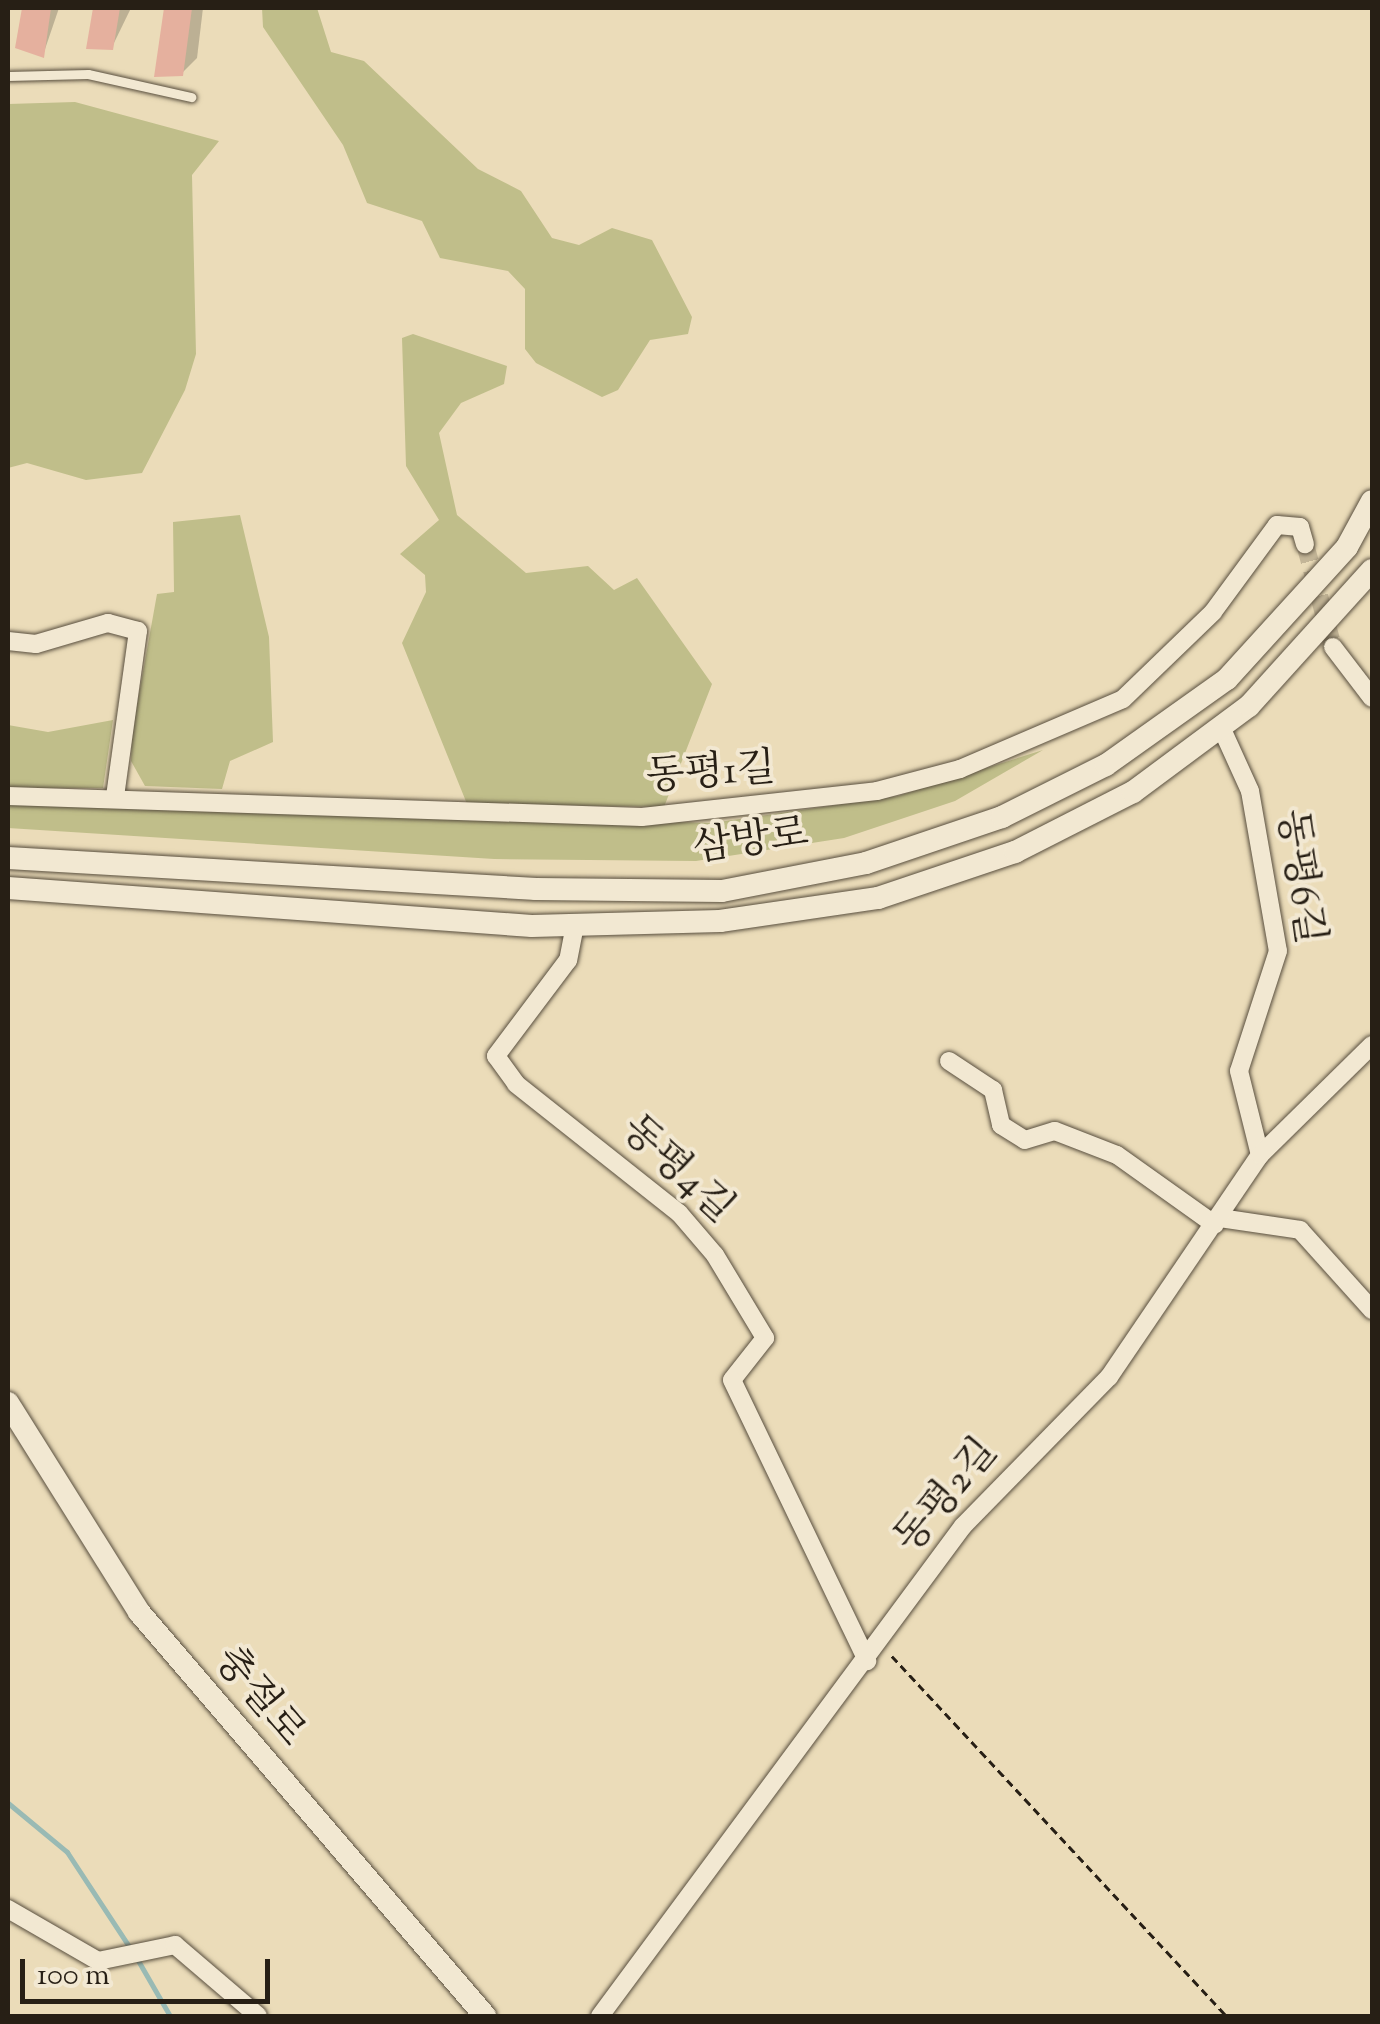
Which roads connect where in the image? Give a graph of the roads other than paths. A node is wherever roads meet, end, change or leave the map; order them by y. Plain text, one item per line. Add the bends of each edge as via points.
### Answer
1 (8, 76) edge
2 (191, 97) dead end
3 (1372, 501) edge
4 (1305, 544) dead end
5 (1372, 570) edge
6 (8, 641) edge
7 (1333, 647) tunnel mouth
8 (1372, 698) edge
9 (1221, 727) junction
10 (8, 796) edge
11 (114, 796) junction
12 (8, 858) edge
13 (8, 888) edge
14 (575, 925) junction
15 (1372, 1045) edge
16 (949, 1061) dead end
17 (1260, 1155) junction
18 (1218, 1221) junction
19 (1372, 1310) edge
20 (8, 1404) edge
21 (867, 1661) junction
22 (8, 1909) edge
23 (258, 2016) edge
24 (485, 2016) edge
25 (600, 2016) edge

1 - 2 lane via 88,74
3 - 12 street, 삼방로 via 1288,617 1196,700 1106,765 1002,818 866,863 704,890
4 - 11 street, 동평1길 via 1300,527 1277,525 1212,612 1123,699 960,769 877,791 642,817
5 - 9 street, 삼방로
6 - 11 street via 36,644 108,623 138,631
7 - 8 street
9 - 14 street, 삼방로 via 1133,792 1016,852 878,898 720,922
9 - 17 street, 동평6길 via 1250,791 1278,951 1239,1071
10 - 11 street, 동평1길
13 - 14 street, 삼방로
14 - 21 street, 동평4길 via 568,960 496,1056 516,1084 679,1213 735,1288 765,1338 732,1380
15 - 17 street, 동평2길
16 - 18 street via 993,1090 1002,1125 1024,1140 1055,1132 1117,1156
17 - 18 street, 동평2길
18 - 19 street via 1300,1230
18 - 21 street, 동평2길 via 1110,1377 963,1526
20 - 24 street, 충절로 via 138,1612
21 - 25 street, 동평2길
22 - 23 street via 98,1961 125,1961 175,1944

